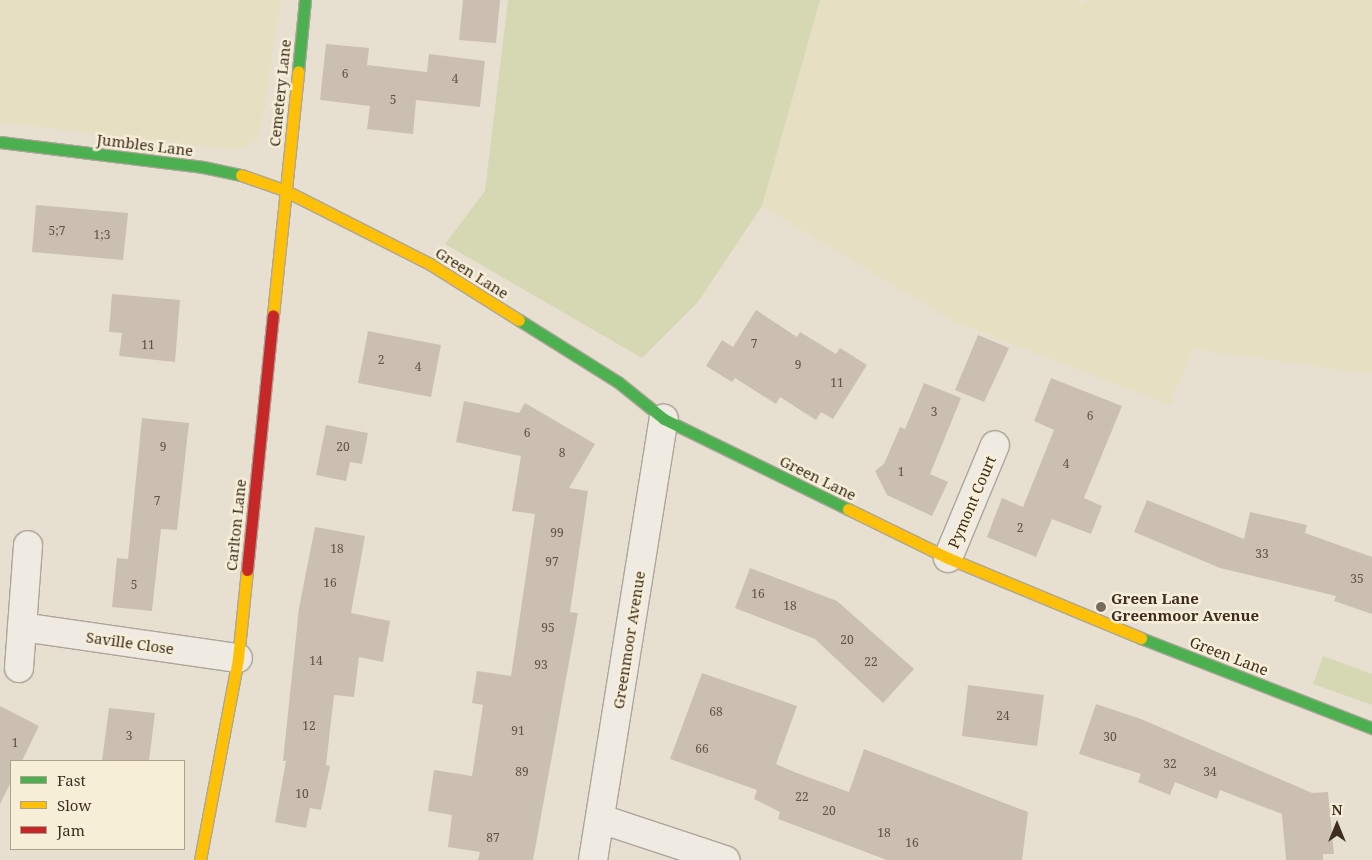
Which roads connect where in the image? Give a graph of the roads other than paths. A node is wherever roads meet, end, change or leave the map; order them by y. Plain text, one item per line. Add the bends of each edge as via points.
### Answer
1 (305, 0) edge
2 (0, 142) edge
3 (284, 190) junction
4 (664, 419) junction
5 (995, 445) dead end
6 (28, 545) dead end
7 (948, 558) junction
8 (22, 627) junction
9 (238, 658) junction
10 (19, 668) dead end
11 (1372, 728) edge
12 (601, 818) junction
13 (200, 860) edge
14 (593, 860) edge
15 (725, 860) edge

1 - 3 main road, Cemetery Lane
2 - 3 main road, Jumbles Lane via 203,166 246,176
3 - 4 main road, Green Lane via 430,264 618,382
3 - 9 main road, Carlton Lane
4 - 7 main road, Green Lane
4 - 12 street, Greenmoor Avenue
5 - 7 street, Pymont Court
6 - 8 street
7 - 11 main road, Green Lane via 1103,624
8 - 9 street, Saville Close
8 - 10 street
9 - 13 main road, Carlton Lane
12 - 14 street, Greenmoor Avenue
12 - 15 street

